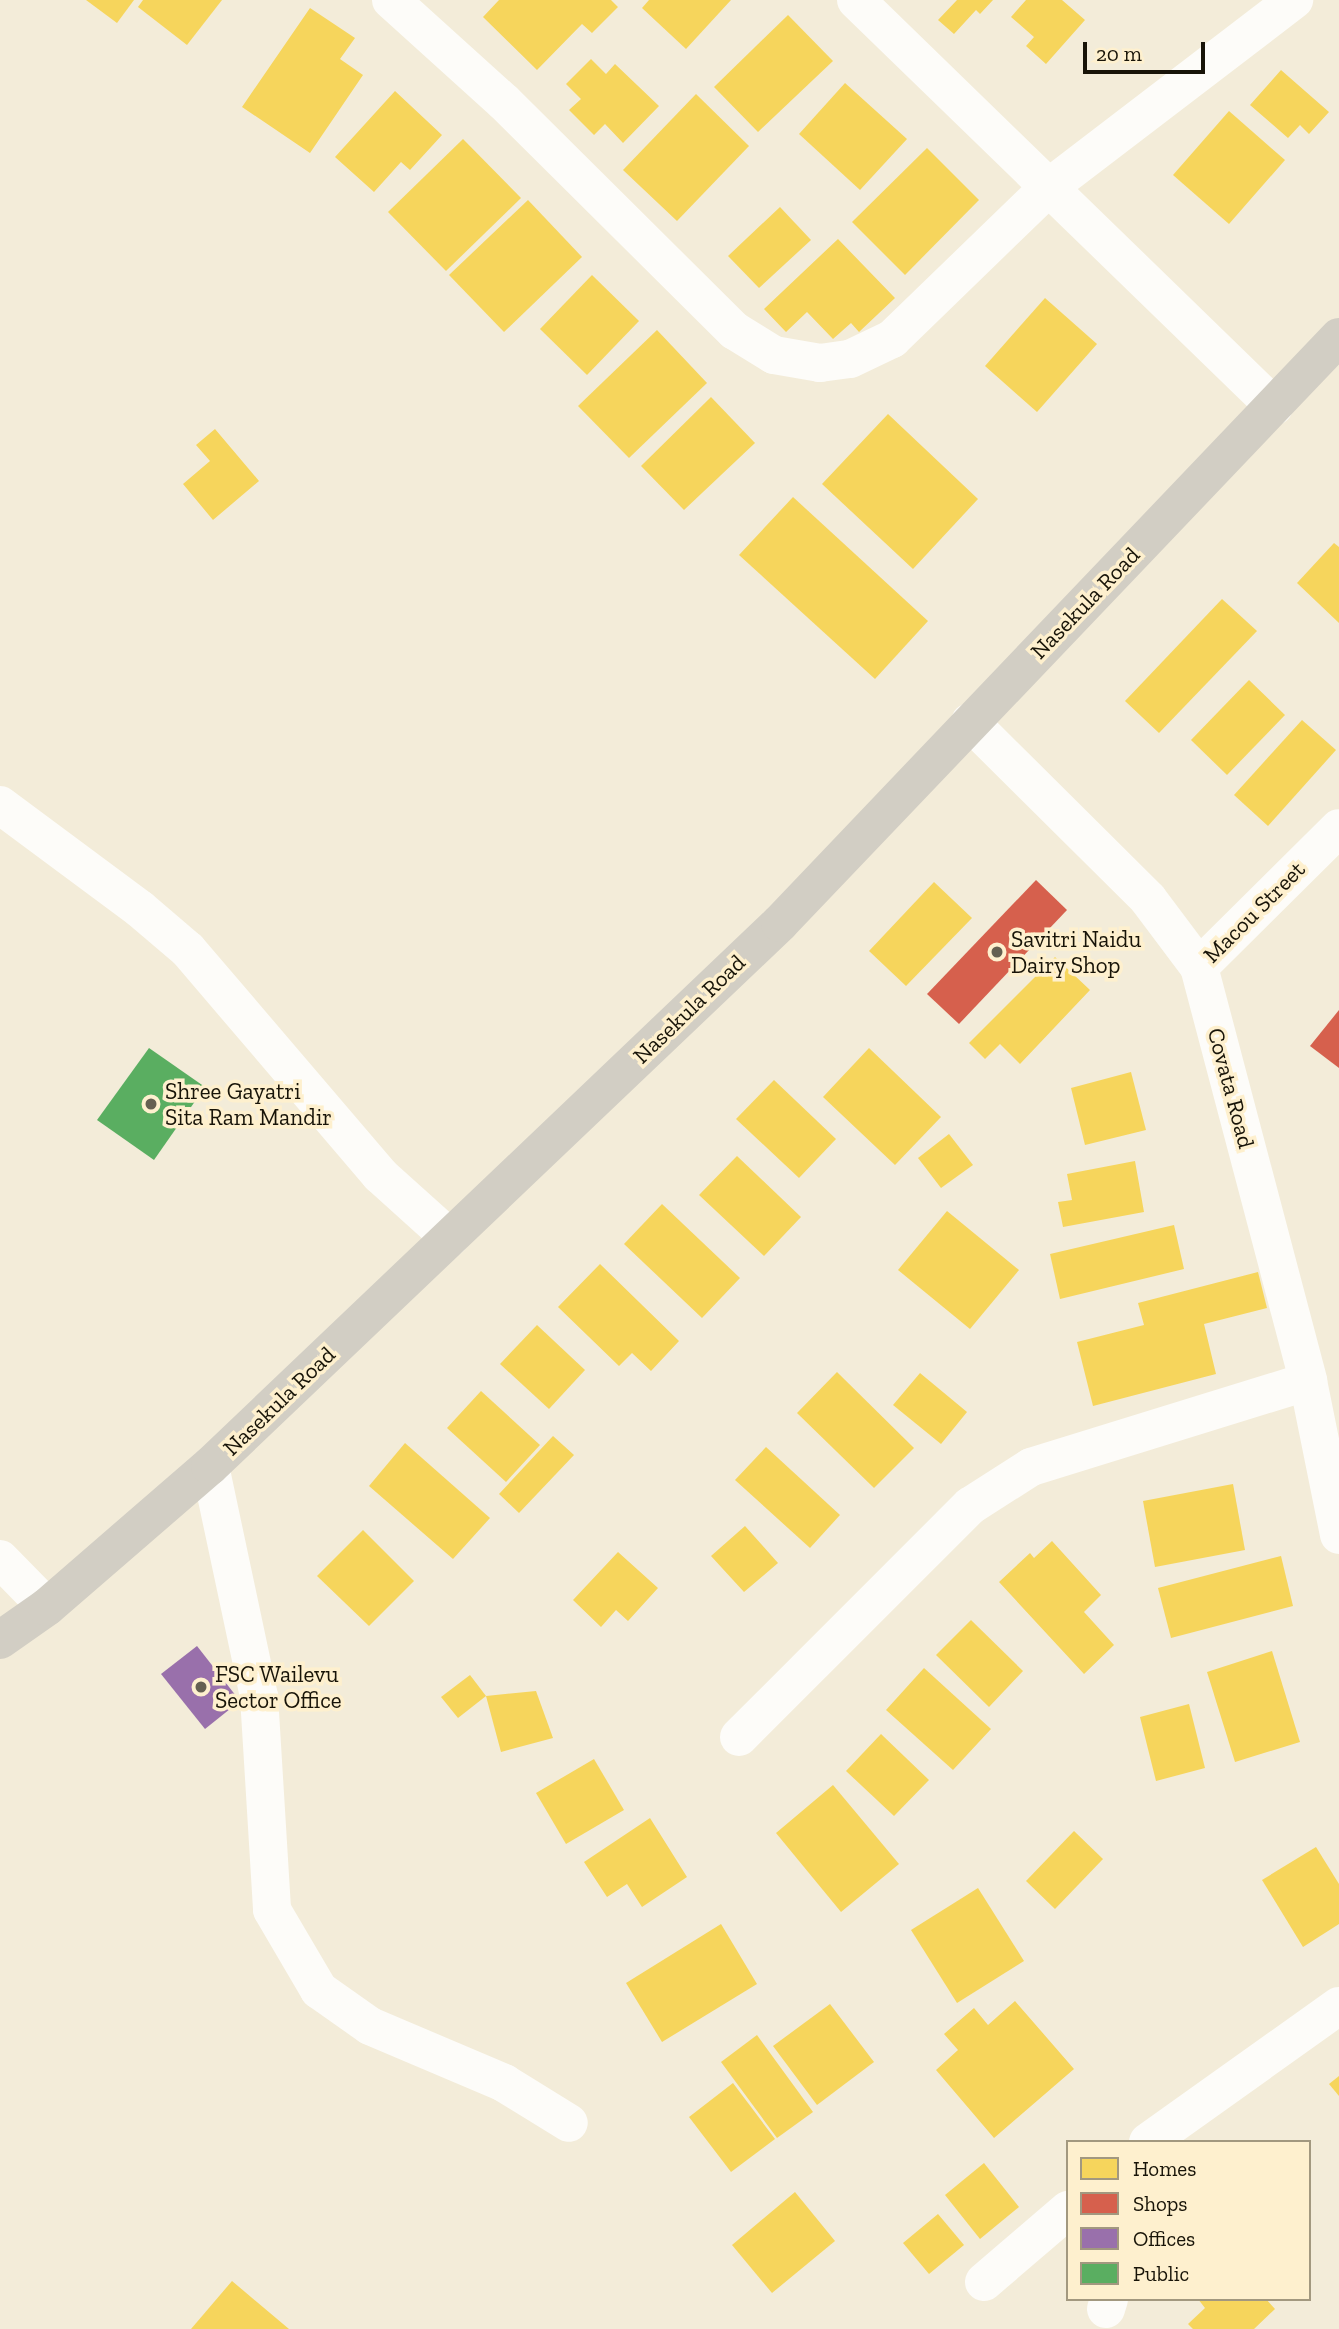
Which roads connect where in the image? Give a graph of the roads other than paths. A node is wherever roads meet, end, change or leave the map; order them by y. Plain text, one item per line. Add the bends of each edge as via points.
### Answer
1 (391, 0) edge
2 (856, 0) edge
3 (1294, 0) edge
4 (1048, 188) junction
5 (1339, 338) edge
6 (1274, 406) junction
7 (970, 722) junction
8 (0, 805) edge
9 (1339, 828) edge
10 (1199, 967) junction
11 (450, 1238) junction
12 (1308, 1381) junction
13 (210, 1466) junction
14 (1339, 1535) edge
15 (0, 1559) edge
16 (47, 1607) junction
17 (0, 1640) edge
18 (739, 1737) dead end
19 (1339, 2006) edge
20 (1339, 2012) edge
21 (569, 2123) dead end
22 (1152, 2140) edge
23 (1193, 2140) edge
24 (1066, 2212) edge
25 (984, 2282) dead end

1 - 4 street via 504,102 735,331 760,349 782,357 835,362 892,339
2 - 4 street
3 - 4 street
4 - 6 street
5 - 6 main road, Nasekula Road
6 - 7 main road, Nasekula Road
7 - 10 street, Covata Road via 1148,899
7 - 11 main road, Nasekula Road via 780,923
8 - 11 street via 188,950 380,1175
9 - 10 street, Macou Street
10 - 12 street, Covata Road
11 - 13 main road, Nasekula Road
12 - 14 street, Covata Road
12 - 18 street via 1031,1467 970,1506
13 - 16 main road, Nasekula Road
13 - 21 street via 260,1696 272,1910 319,1990 370,2026 504,2083
15 - 16 street
16 - 17 main road, Nasekula Road
19 - 22 street
20 - 23 street via 1212,2115
24 - 25 street

